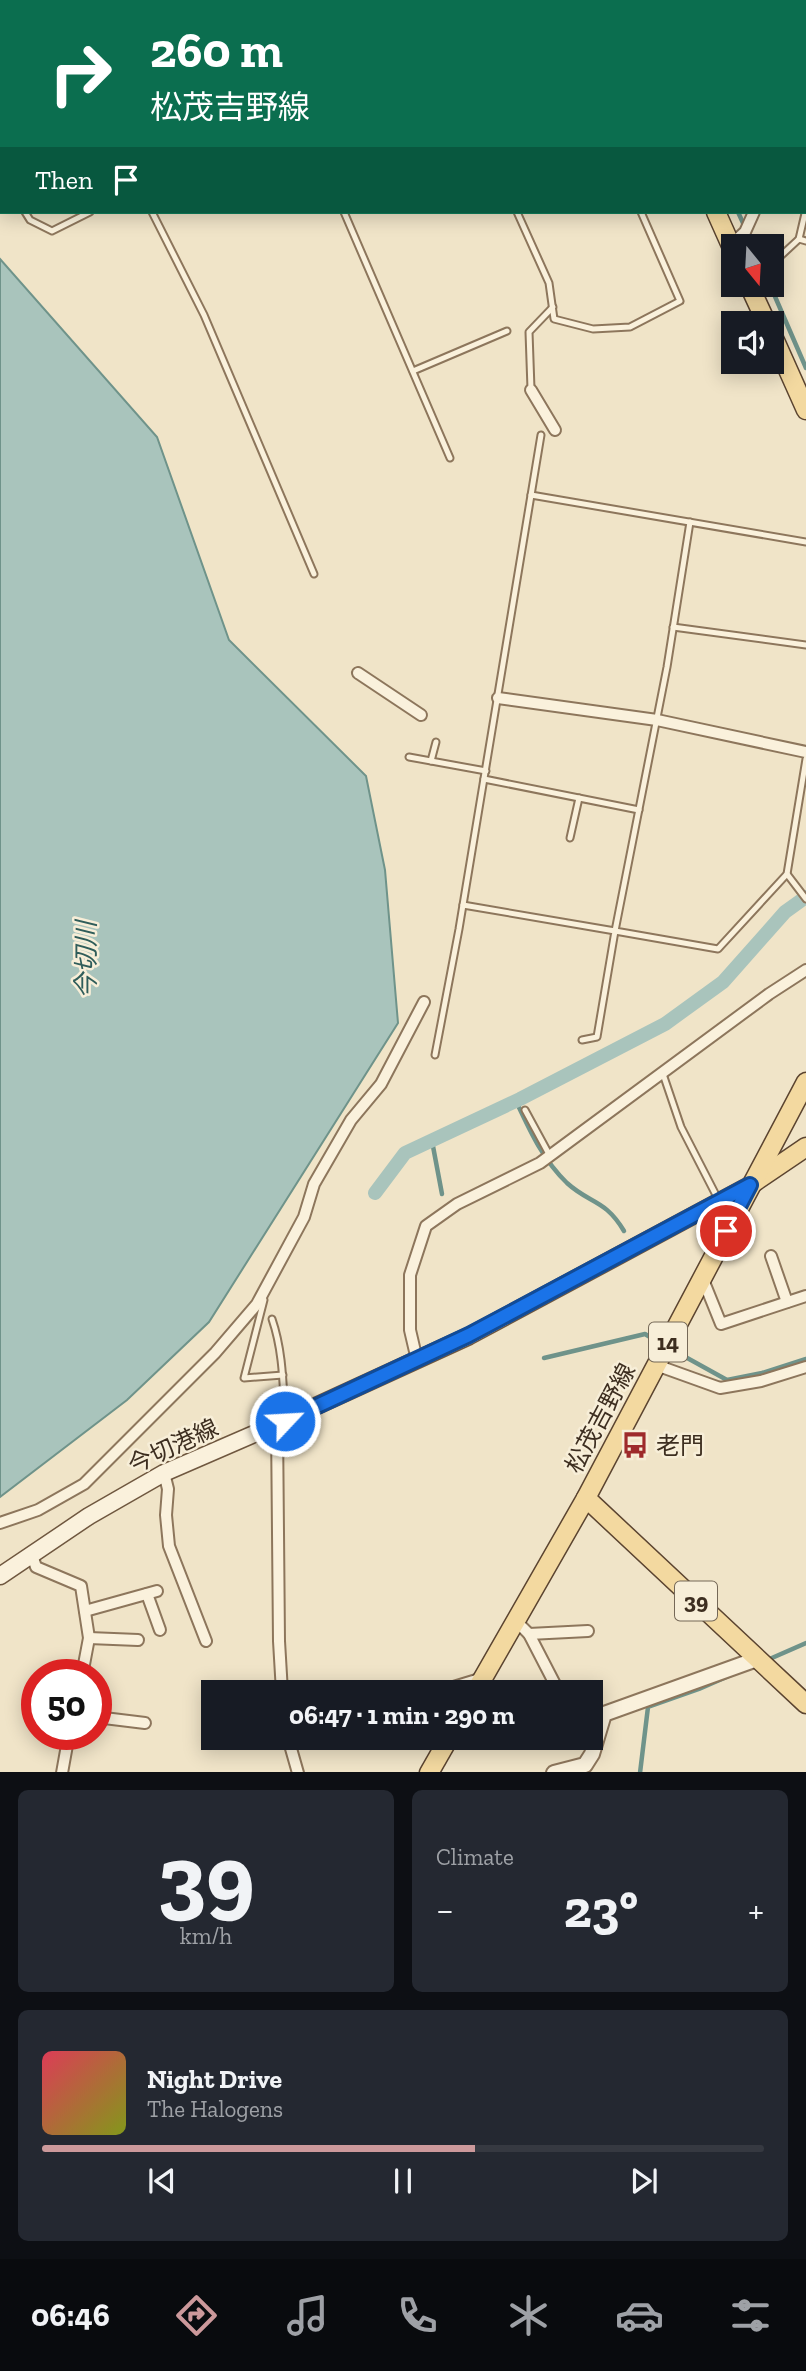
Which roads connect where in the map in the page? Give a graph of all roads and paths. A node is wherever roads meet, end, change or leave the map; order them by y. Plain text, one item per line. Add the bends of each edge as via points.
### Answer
1 (26, 214) edge
2 (86, 214) edge
3 (153, 214) edge
4 (345, 214) edge
5 (518, 214) edge
6 (642, 214) edge
7 (717, 214) edge
8 (753, 214) edge
9 (806, 214) edge
10 (726, 234) edge
11 (743, 234) edge
12 (803, 240) edge
13 (784, 255) edge
14 (553, 307) junction
15 (508, 331) dead end
16 (784, 361) edge
17 (413, 372) junction
18 (531, 390) joint
19 (806, 410) edge
20 (555, 430) dead end
21 (541, 435) dead end
22 (450, 458) dead end
23 (531, 495) junction
24 (691, 522) junction
25 (806, 542) edge
26 (314, 574) dead end
27 (673, 627) junction
28 (806, 645) edge
29 (358, 673) dead end
30 (498, 698) junction
31 (421, 715) dead end
32 (657, 720) junction
33 (436, 741) dead end
34 (806, 752) edge
35 (410, 757) dead end
36 (806, 760) edge
37 (431, 761) junction
38 (486, 771) junction
39 (484, 779) junction
40 (579, 798) junction
41 (639, 810) junction
42 (570, 838) dead end
43 (787, 874) junction
44 (806, 899) edge
45 (463, 905) junction
46 (615, 931) junction
47 (806, 970) edge
48 (424, 1002) dead end
49 (582, 1040) dead end
50 (435, 1055) dead end
51 (663, 1073) junction
52 (806, 1082) edge
53 (525, 1110) dead end
54 (806, 1147) edge
55 (550, 1156) junction
56 (750, 1185) junction
57 (720, 1202) junction
58 (771, 1256) dead end
59 (702, 1277) junction
60 (268, 1283) junction
61 (806, 1296) edge
62 (787, 1302) junction
63 (272, 1319) dead end
64 (417, 1360) junction
65 (656, 1365) junction
66 (806, 1367) edge
67 (282, 1375) junction
68 (244, 1378) junction
69 (236, 1380) dead end
70 (281, 1423) junction
71 (164, 1473) junction
72 (586, 1498) junction
73 (0, 1523) edge
74 (32, 1555) junction
75 (0, 1576) edge
76 (85, 1611) junction
77 (516, 1620) junction
78 (160, 1630) dead end
79 (588, 1631) dead end
80 (529, 1634) junction
81 (89, 1638) junction
82 (138, 1640) dead end
83 (206, 1641) dead end
84 (85, 1659) edge
85 (757, 1659) junction
86 (281, 1680) edge
87 (482, 1680) edge
88 (553, 1680) edge
89 (806, 1704) edge
90 (112, 1719) edge
91 (145, 1723) dead end
92 (66, 1750) edge
93 (291, 1750) edge
94 (442, 1750) edge
95 (62, 1772) edge
96 (298, 1772) edge
97 (430, 1772) edge
98 (558, 1772) edge

1 - 2 lane via 52,231
3 - 26 lane via 204,315
4 - 17 lane
5 - 14 lane via 549,283
6 - 14 lane via 680,301 630,327 593,329 554,319
7 - 10 main road
8 - 11 street
9 - 12 lane
12 - 13 lane
14 - 18 lane via 529,332
15 - 17 lane
16 - 19 main road
17 - 22 lane
18 - 20 street
21 - 23 lane
23 - 24 lane
23 - 30 lane
24 - 25 lane
24 - 27 lane
27 - 28 lane
27 - 32 lane
29 - 31 street
30 - 32 street
30 - 38 lane
32 - 34 street
32 - 41 lane
33 - 37 lane
35 - 37 lane
36 - 43 lane
37 - 38 lane
38 - 39 lane
39 - 40 lane
39 - 45 lane
40 - 41 lane
40 - 42 lane
41 - 46 lane
43 - 44 lane
43 - 46 lane via 718,949
45 - 46 lane
45 - 50 lane
46 - 49 lane via 597,1037
47 - 51 street
48 - 60 street via 381,1084 351,1120 314,1184 304,1217
51 - 55 street
51 - 57 lane via 681,1126
52 - 56 main road
53 - 55 lane
54 - 56 main road, 松茂吉野線 / 14
55 - 64 street via 457,1204 426,1226 410,1275 410,1330
56 - 57 main road, 今切港線
56 - 59 main road, 松茂吉野線 / 14
57 - 64 main road, 今切港線
58 - 62 street
59 - 62 street via 721,1324
59 - 65 main road, 松茂吉野線 / 14
60 - 68 lane
60 - 73 street via 257,1304 215,1353 84,1484 38,1510
61 - 62 street
63 - 67 lane
64 - 70 main road, 今切港線
65 - 66 street via 720,1388
65 - 72 main road, 松茂吉野線 / 14
67 - 68 lane
67 - 70 lane
68 - 69 lane
70 - 71 main road, 今切港線
70 - 86 street
71 - 74 main road, 今切港線
71 - 83 street via 169,1546
72 - 77 main road, 松茂吉野線 / 14
72 - 85 main road, 39
74 - 75 main road, 今切港線
74 - 76 street via 36,1567 81,1586
76 - 78 street via 152,1592
76 - 81 street
77 - 80 street
77 - 87 main road, 松茂吉野線 / 14
79 - 80 street
80 - 88 street
81 - 82 street
81 - 84 street
85 - 89 main road, 39
85 - 98 street via 604,1714 585,1765
90 - 91 street
92 - 95 street
93 - 96 street
94 - 97 main road

